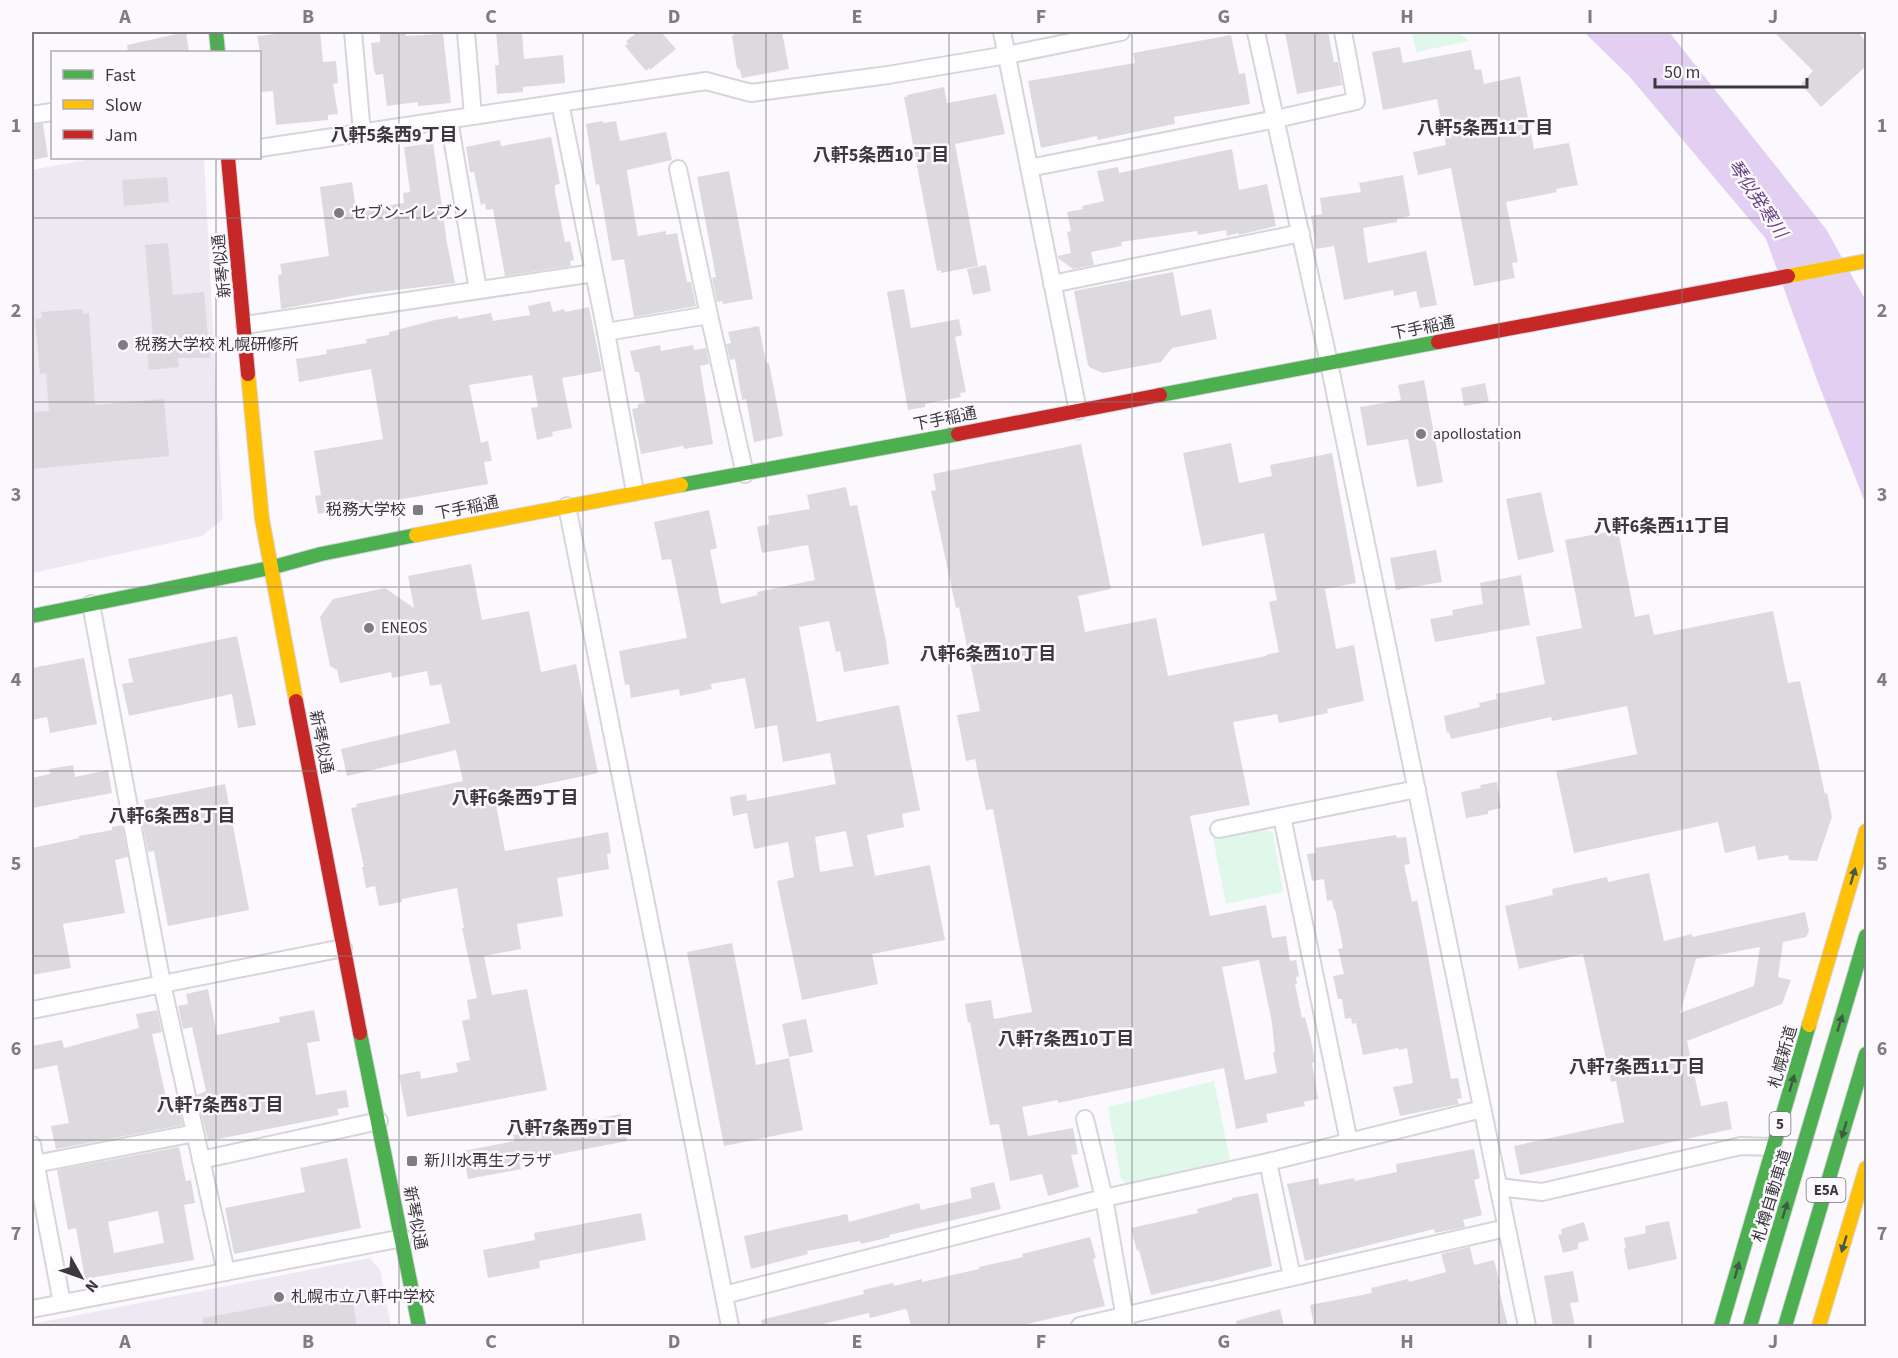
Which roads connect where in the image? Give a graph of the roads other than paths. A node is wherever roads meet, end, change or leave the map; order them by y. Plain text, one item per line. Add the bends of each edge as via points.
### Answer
1 (216, 32) edge
2 (353, 32) edge
3 (466, 32) edge
4 (1002, 32) edge
5 (1120, 32) edge
6 (1256, 32) edge
7 (1343, 32) edge
8 (218, 51) edge
9 (1007, 55) junction
10 (560, 103) junction
11 (51, 112) edge
12 (32, 115) edge
13 (473, 116) junction
14 (1276, 119) junction
15 (448, 120) junction
16 (362, 133) junction
17 (261, 148) edge
18 (228, 159) edge
19 (1029, 168) junction
20 (678, 169) dead end
21 (1300, 233) junction
22 (1866, 261) edge
23 (594, 273) junction
24 (1052, 284) junction
25 (478, 290) junction
26 (709, 315) junction
27 (245, 325) junction
28 (606, 332) junction
29 (1329, 363) junction
30 (1078, 411) junction
31 (745, 474) junction
32 (635, 492) junction
33 (567, 506) junction
34 (270, 568) junction
35 (91, 604) junction
36 (32, 616) edge
37 (1417, 789) junction
38 (1282, 817) junction
39 (1219, 829) dead end
40 (1866, 831) edge
41 (1866, 936) edge
42 (343, 948) junction
43 (162, 984) junction
44 (32, 1010) edge
45 (1866, 1054) edge
46 (1482, 1109) junction
47 (1085, 1119) dead end
48 (379, 1121) junction
49 (195, 1133) junction
50 (1349, 1142) junction
51 (32, 1145) edge
52 (1773, 1147) junction
53 (201, 1160) junction
54 (1268, 1162) junction
55 (35, 1164) junction
56 (1866, 1168) edge
57 (1498, 1187) junction
58 (1104, 1198) junction
59 (1506, 1228) junction
60 (403, 1238) junction
61 (226, 1272) junction
62 (1292, 1277) junction
63 (724, 1295) junction
64 (62, 1303) junction
65 (32, 1309) edge
66 (1125, 1321) edge
67 (419, 1326) edge
68 (730, 1326) edge
69 (1080, 1326) edge
70 (1527, 1326) edge
71 (1720, 1326) edge
72 (1750, 1326) edge
73 (1785, 1326) edge
74 (1819, 1326) edge

1 - 8 main road
2 - 16 street
3 - 13 street
4 - 9 street
5 - 9 street
6 - 14 street
7 - 14 street via 1356,101
9 - 10 street via 751,93 705,81
9 - 19 street
10 - 13 street
10 - 23 street
11 - 12 street
13 - 15 street
14 - 19 street
14 - 21 street
15 - 16 street
15 - 25 street
16 - 17 street
18 - 27 main road, 新琴似通
19 - 24 street
20 - 26 street
21 - 24 street
21 - 29 street
22 - 29 main road, 下手稲通
23 - 25 street
23 - 28 street
24 - 30 street
25 - 27 street
26 - 28 street
26 - 31 street
27 - 34 main road, 新琴似通
28 - 32 street
29 - 30 main road, 下手稲通
29 - 37 street
30 - 31 main road, 下手稲通
31 - 32 main road, 下手稲通
32 - 33 main road, 下手稲通
33 - 34 main road, 下手稲通 via 321,554
33 - 63 street
34 - 35 main road, 下手稲通
34 - 42 main road, 新琴似通
35 - 36 main road, 下手稲通
35 - 43 street
37 - 38 street
37 - 46 street
38 - 39 street
38 - 50 street
52 -> 40 main road, 札幌新道 / 5
72 -> 41 main road, 札樽自動車道 / E5A
42 - 43 street
42 - 48 main road, 新琴似通
43 - 44 street
43 - 49 street
45 -> 73 main road, E5A
46 - 50 street
46 - 57 street
47 - 58 street
48 - 53 street
48 - 60 main road, 新琴似通
49 - 53 street
49 - 55 street
50 - 54 street
51 - 55 street
52 - 57 street via 1741,1146 1542,1192
71 -> 52 main road, 札幌新道 / 5
53 - 61 street
54 - 58 street
54 - 62 street
55 - 64 street
56 -> 74 main road
57 - 59 street
58 - 63 street
58 - 66 street
59 - 62 street
59 - 70 street
60 - 61 street
60 - 67 main road, 新琴似通
61 - 64 street
62 - 66 street
63 - 68 street
64 - 65 street
66 - 69 street

